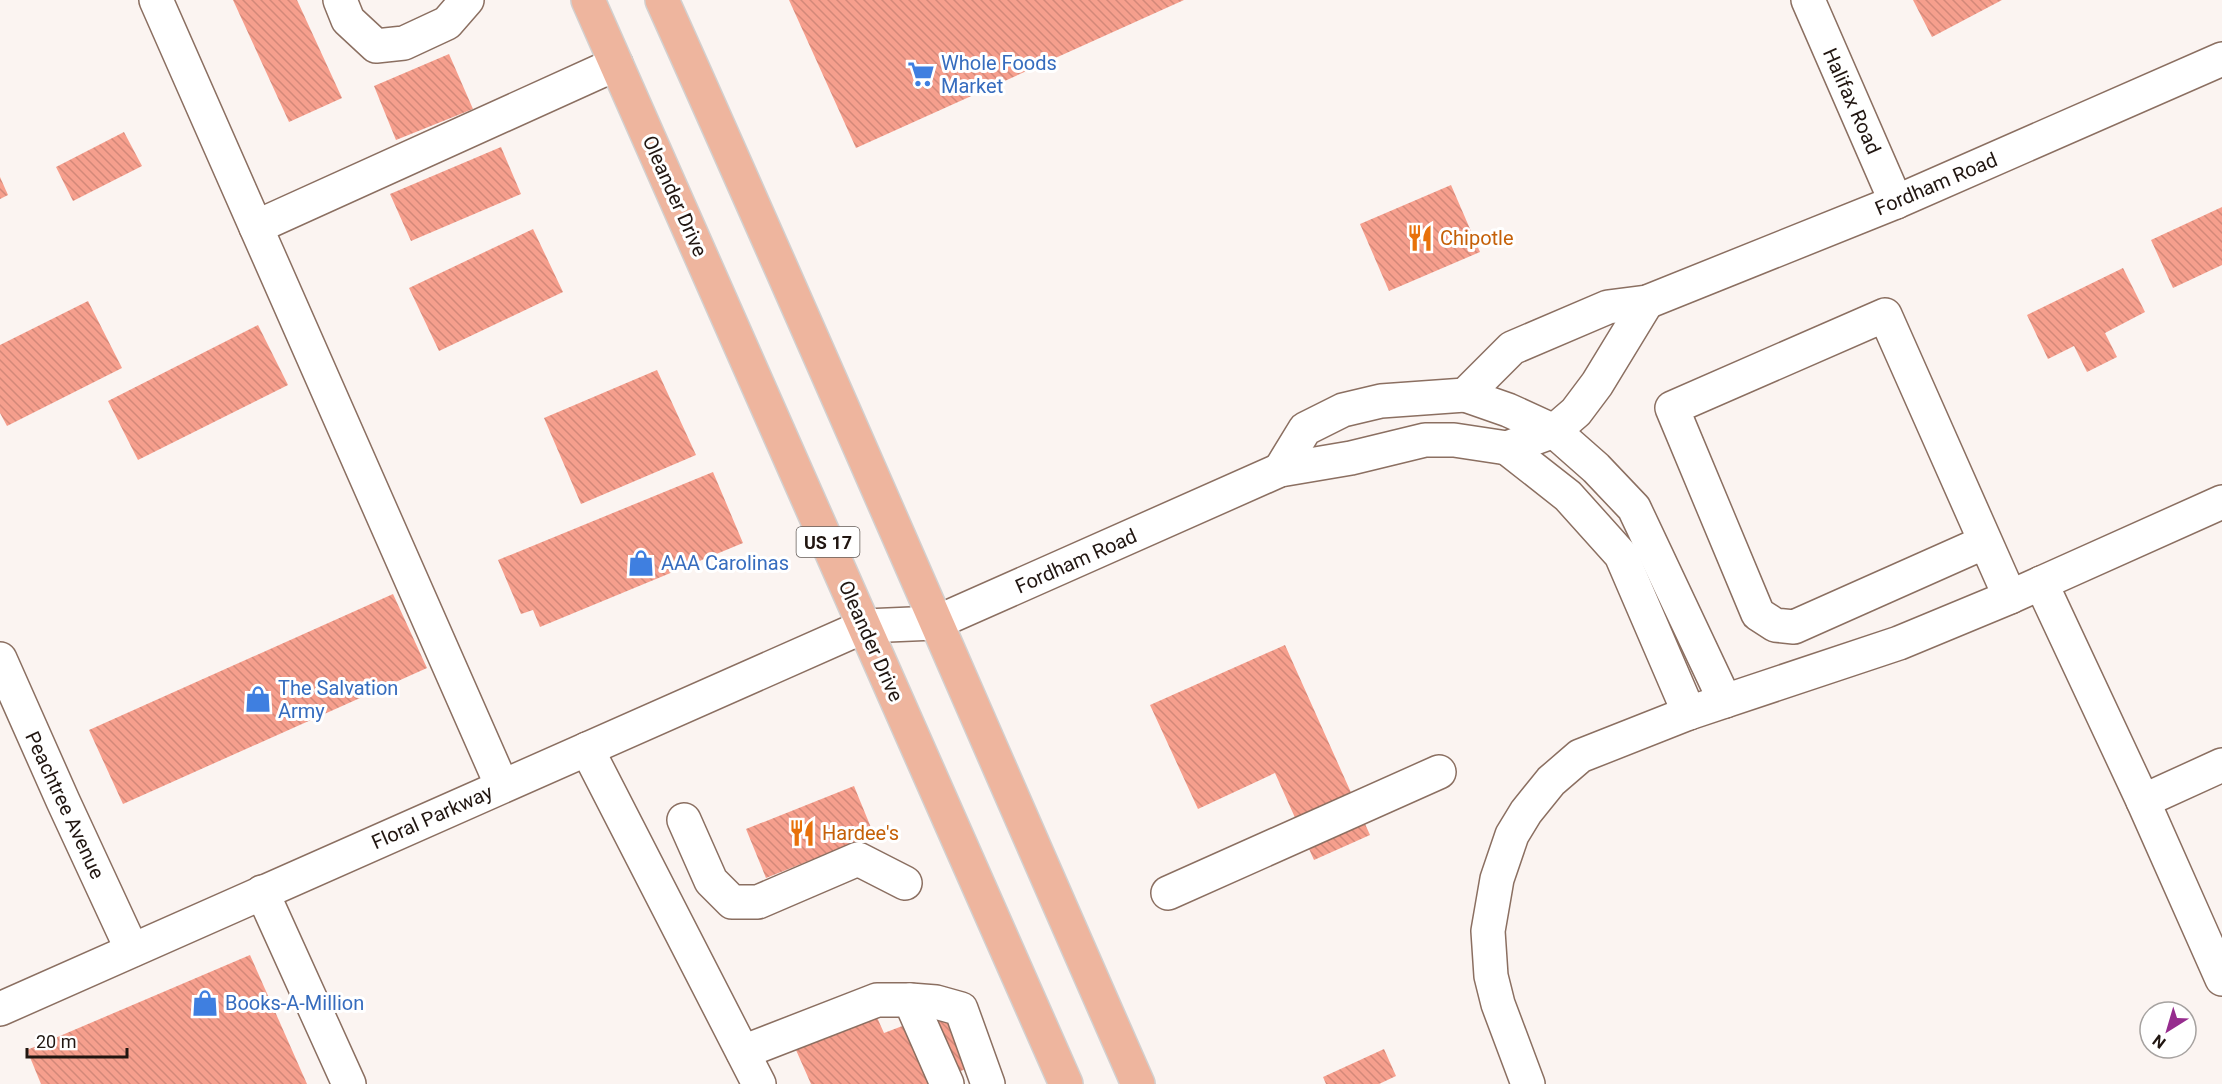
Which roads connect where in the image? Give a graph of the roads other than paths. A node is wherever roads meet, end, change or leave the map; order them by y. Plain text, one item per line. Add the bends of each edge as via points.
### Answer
1 (156, 0) edge
2 (340, 0) edge
3 (467, 0) edge
4 (588, 0) edge
5 (662, 0) edge
6 (1808, 0) edge
7 (2222, 59) edge
8 (616, 64) junction
9 (1896, 202) junction
10 (256, 227) junction
11 (1647, 302) junction
12 (1465, 395) junction
13 (1554, 430) junction
14 (1508, 448) junction
15 (1280, 470) junction
16 (2222, 502) edge
17 (1985, 542) junction
18 (2041, 583) junction
19 (2010, 597) junction
20 (935, 624) junction
21 (865, 626) junction
22 (0, 659) edge
23 (1725, 701) junction
24 (1689, 713) junction
25 (587, 749) junction
26 (2222, 765) edge
27 (1439, 772) dead end
28 (502, 786) junction
29 (2143, 801) junction
30 (684, 819) dead end
31 (905, 883) dead end
32 (262, 892) junction
33 (1168, 893) dead end
34 (132, 950) junction
35 (2222, 979) edge
36 (910, 1000) junction
37 (0, 1009) edge
38 (743, 1052) junction
39 (349, 1084) edge
40 (759, 1084) edge
41 (928, 1084) edge
42 (947, 1084) edge
43 (966, 1084) edge
44 (988, 1084) edge
45 (1066, 1084) edge
46 (1138, 1084) edge
47 (1528, 1084) edge

1 - 10 street
2 - 3 street via 348,20 376,46 404,44 447,23
4 - 8 main road, Oleander Drive / US 17
5 - 20 main road
6 - 9 street, Halifax Road
7 - 9 street, Fordham Road
8 - 10 street
8 - 21 main road, Oleander Drive / US 17
9 - 11 street, Fordham Road
10 - 28 street
11 - 12 street, Fordham Road via 1608,307 1512,348
11 - 13 street, Fordham Road via 1597,384 1576,412
12 - 13 street
12 - 15 street via 1381,401 1343,410 1305,429
13 - 14 street, Fordham Road
13 - 23 street via 1634,508
14 - 15 street, Fordham Road via 1425,440
14 - 24 street via 1568,496 1621,555
15 - 20 street, Fordham Road
16 - 18 street
17 - 17 street via 1885,315 1672,408 1758,614 1775,625 1794,627
17 - 19 street
18 - 19 street
18 - 29 street
19 - 23 street via 1899,643
20 - 21 street, Fordham Road
20 - 46 main road
21 - 25 street, Floral Parkway
21 - 45 main road, Oleander Drive / US 17
22 - 34 street, Peachtree Avenue
23 - 24 street
24 - 47 street via 1580,756 1551,781 1512,835 1497,879 1488,931 1491,976 1498,1004
25 - 28 street, Floral Parkway
25 - 38 street
26 - 29 street
27 - 33 street
28 - 32 street, Floral Parkway
29 - 35 street
30 - 31 street via 711,881 732,902 758,902 858,859
32 - 34 street, Floral Parkway
32 - 39 street
34 - 37 street, Floral Parkway
36 - 38 street via 877,1000
36 - 41 street via 901,1027
36 - 42 street
36 - 43 street via 937,1012
36 - 44 street via 961,1009
38 - 40 street

